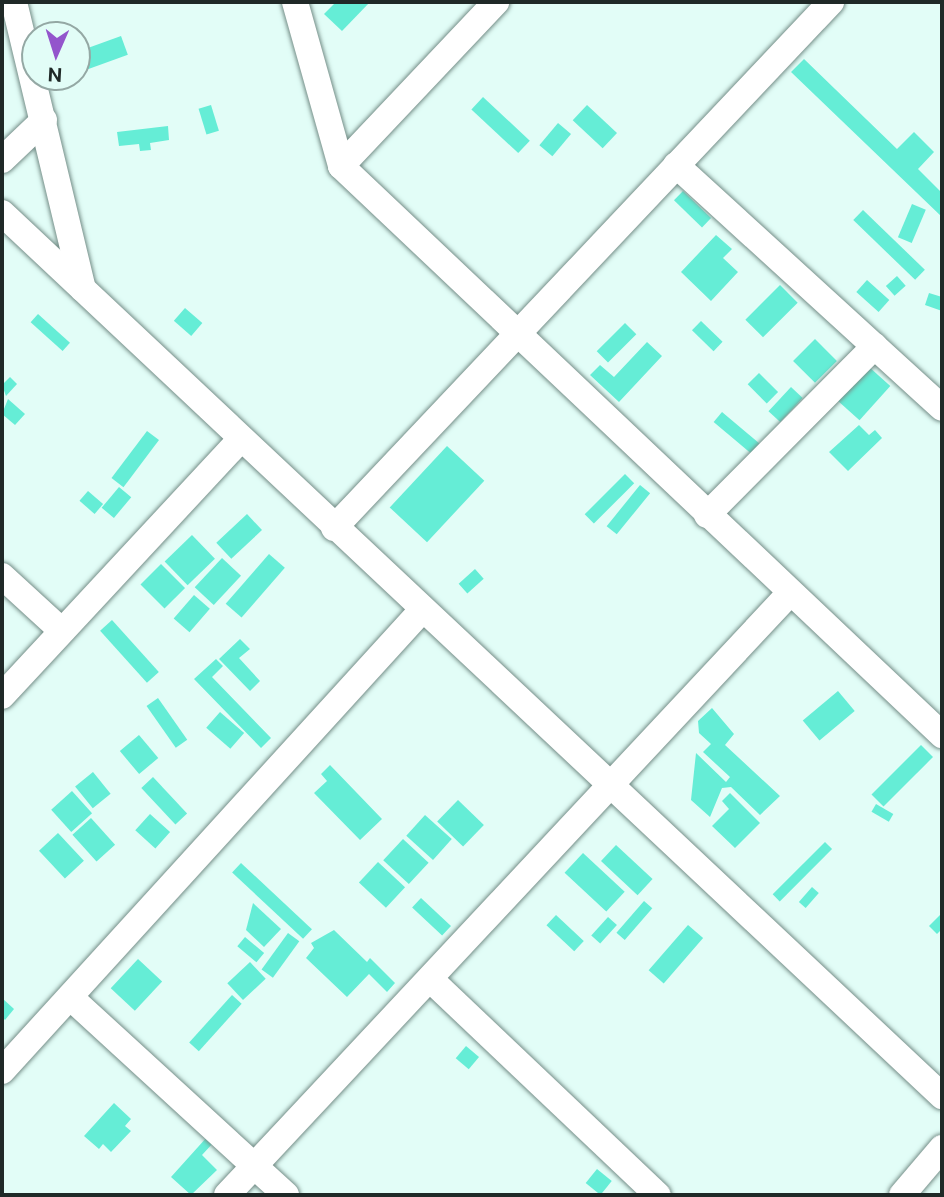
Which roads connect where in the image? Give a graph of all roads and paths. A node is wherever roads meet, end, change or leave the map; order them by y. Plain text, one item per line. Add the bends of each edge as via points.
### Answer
1 (14, 2) edge
2 (295, 2) edge
3 (496, 2) edge
4 (831, 2) edge
5 (44, 120) junction
6 (2, 160) edge
7 (676, 165) junction
8 (341, 166) junction
9 (2, 212) edge
10 (83, 289) junction
11 (517, 335) junction
12 (874, 346) junction
13 (942, 408) edge
14 (240, 440) junction
15 (707, 515) junction
16 (334, 528) junction
17 (2, 576) edge
18 (790, 593) junction
19 (422, 610) junction
20 (62, 631) junction
21 (2, 696) edge
22 (942, 735) edge
23 (610, 782) junction
24 (430, 979) junction
25 (70, 997) junction
26 (2, 1072) edge
27 (942, 1096) edge
28 (942, 1148) edge
29 (253, 1167) junction
30 (227, 1195) edge
31 (286, 1195) edge
32 (658, 1195) edge
33 (902, 1195) edge

1 - 5 street
2 - 8 street
3 - 8 street
4 - 7 street
5 - 6 street
5 - 10 street
7 - 11 street
7 - 12 street
8 - 11 street
9 - 10 street
10 - 14 street
11 - 15 street
11 - 16 street
12 - 13 street
12 - 15 street
14 - 16 street
14 - 20 street
15 - 18 street
16 - 19 street
17 - 20 street
18 - 22 street
18 - 23 street
19 - 23 street
19 - 25 street
20 - 21 street
23 - 24 street
23 - 27 street
24 - 29 street
24 - 32 street
25 - 26 street
25 - 29 street
28 - 33 street
29 - 30 street
29 - 31 street

